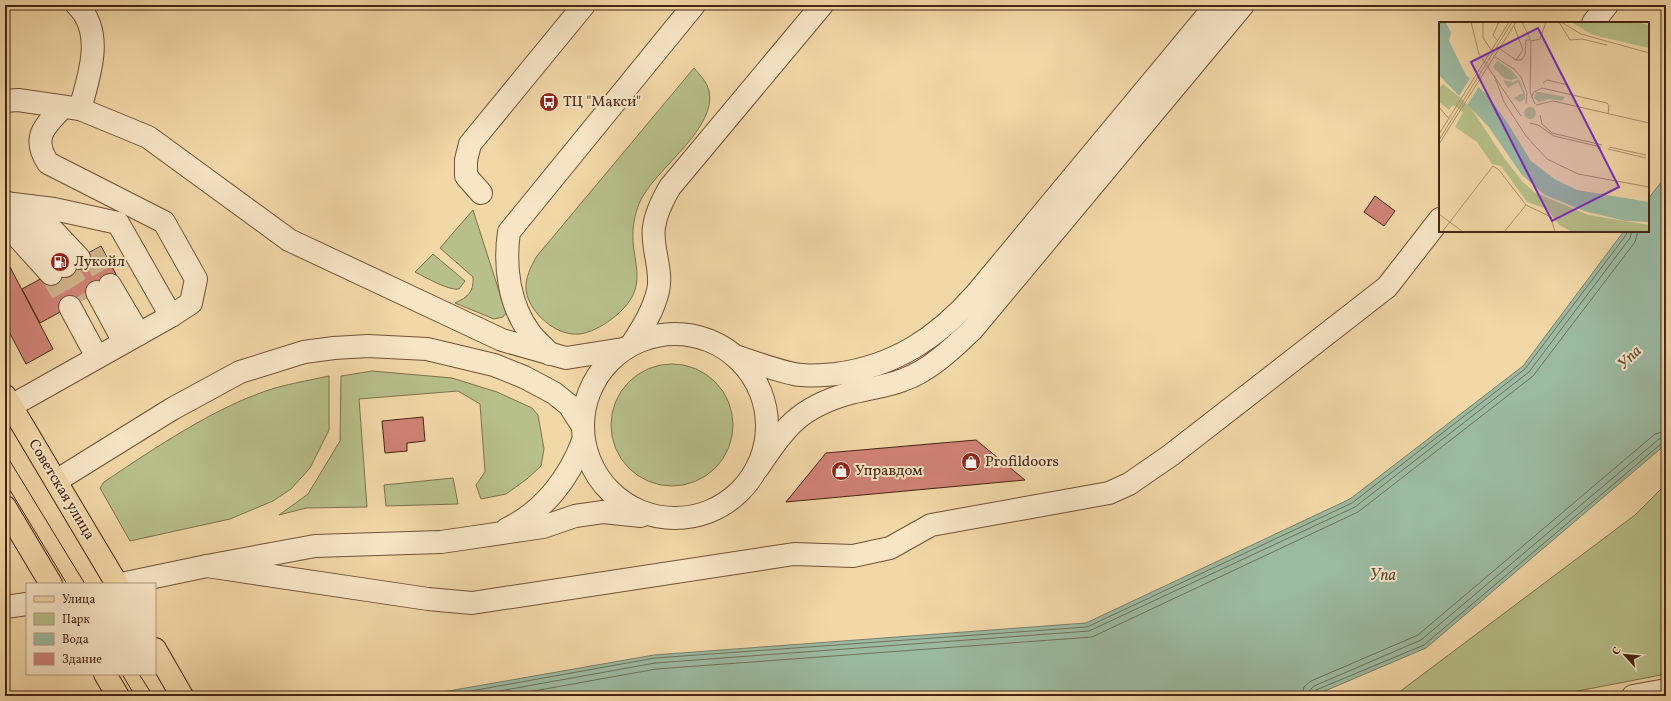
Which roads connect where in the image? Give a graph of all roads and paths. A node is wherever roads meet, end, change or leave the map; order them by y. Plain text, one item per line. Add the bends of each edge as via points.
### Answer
1 (77, 5) edge
2 (584, 5) edge
3 (694, 5) edge
4 (822, 5) edge
5 (1216, 5) edge
6 (1243, 5) edge
7 (1607, 5) edge
8 (1594, 22) edge
9 (5, 101) edge
10 (72, 108) junction
11 (481, 193) dead end
12 (30, 206) junction
13 (54, 209) junction
14 (6, 210) edge
15 (1439, 221) edge
16 (72, 262) junction
17 (171, 316) junction
18 (118, 345) junction
19 (628, 347) junction
20 (551, 354) junction
21 (735, 356) junction
22 (8, 401) edge
23 (583, 433) junction
24 (758, 468) junction
25 (56, 481) junction
26 (5, 507) edge
27 (657, 518) junction
28 (496, 535) junction
29 (207, 566) junction
30 (50, 583) edge
31 (116, 583) edge
32 (126, 583) edge
33 (26, 604) edge
34 (5, 607) edge
35 (156, 651) edge
36 (106, 675) edge
37 (1666, 690) edge
38 (118, 696) edge
39 (182, 696) edge
40 (1633, 696) edge

1 - 10 street via 92,30 94,48
2 - 11 street via 470,144 466,176
3 - 20 street via 509,232 506,252 515,303 531,334
4 - 19 street via 670,187 654,228 659,268 658,290 648,320
5 - 21 street via 976,294 936,334 900,357 857,371 821,376 794,375
6 - 24 street via 966,335 945,354 904,380 846,395 809,410 790,424
7 - 8 street
9 - 10 street via 18,100
10 - 17 street via 45,126 38,141 41,152 48,163 164,222 196,279 191,303
10 - 20 street via 148,138 289,240 502,340
12 - 13 street
12 - 14 street
12 - 16 street
13 - 16 street
13 - 17 street via 118,223
14 - 16 street
15 - 29 street via 1387,287 1171,455 1129,484 1109,493 931,526 890,548 853,556 794,554 472,603 428,599
17 - 18 street
18 - 18 street via 90,296
18 - 22 street
19 - 20 street via 566,358
19 - 21 street via 658,335 686,334 712,341
19 - 23 street via 606,364 593,382 585,403
21 - 24 street via 755,379 766,408 767,438
22 - 25 main road, Советская улица
23 - 25 street via 569,405 554,393 494,365 427,349 368,346 334,348 304,352 240,372 172,409
23 - 27 street via 592,468 608,491 630,508
23 - 28 street via 575,463 560,487 520,523
24 - 27 street via 741,492 716,510 687,519
25 - 31 main road, Советская улица
26 - 30 main road
27 - 28 street via 603,512
28 - 29 street via 441,542 315,546
29 - 32 street
33 - 34 street
35 - 39 main road
36 - 38 main road
37 - 40 street

